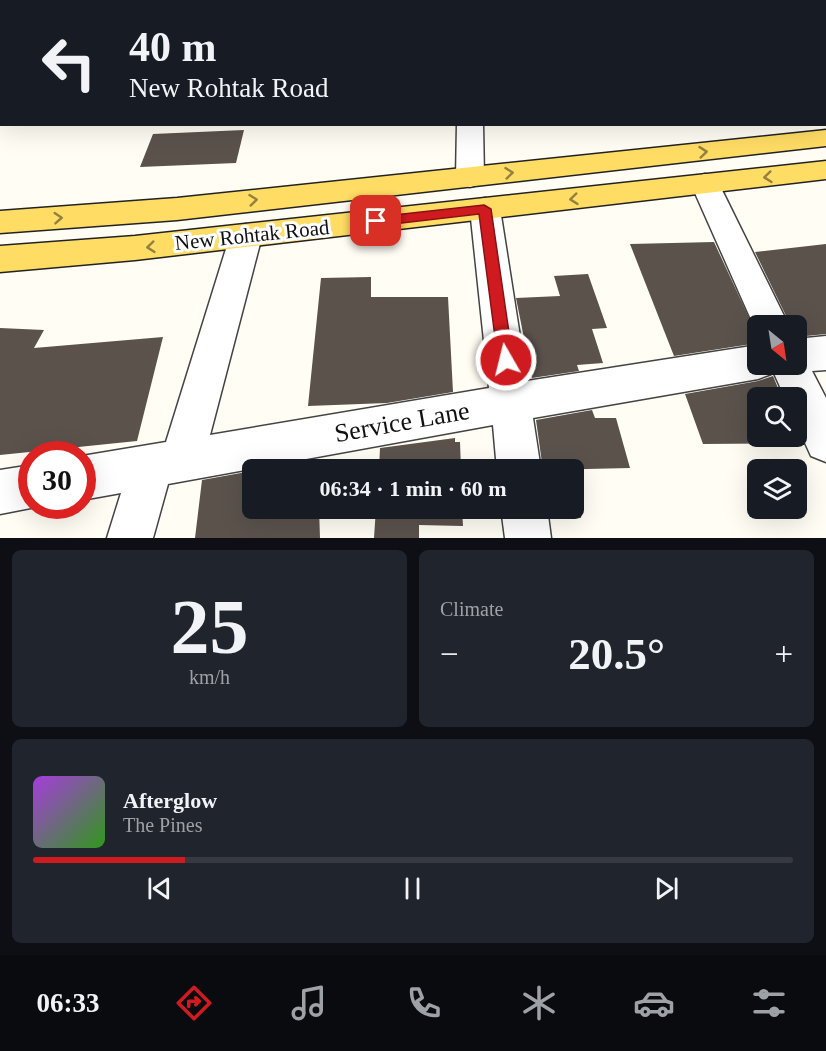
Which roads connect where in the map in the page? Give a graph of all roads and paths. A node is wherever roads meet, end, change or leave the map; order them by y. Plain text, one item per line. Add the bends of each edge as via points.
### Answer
1 (470, 126) edge
2 (826, 138) edge
3 (826, 170) edge
4 (470, 177) junction
5 (705, 184) junction
6 (484, 209) junction
7 (0, 222) edge
8 (246, 236) junction
9 (0, 259) edge
10 (766, 315) edge
11 (826, 353) edge
12 (807, 355) edge
13 (747, 364) edge
14 (794, 375) edge
15 (511, 402) junction
16 (826, 441) edge
17 (518, 459) edge
18 (167, 463) junction
19 (96, 476) edge
20 (18, 489) edge
21 (0, 492) edge
22 (525, 519) edge
23 (130, 538) edge
24 (528, 538) edge

1 - 4 street
4 -> 2 main road, New Rohtak Road
3 -> 5 main road, New Rohtak Road
7 -> 4 main road, New Rohtak Road via 177,209
5 -> 6 main road, New Rohtak Road
5 - 10 street
6 - 8 main road, New Rohtak Road
6 - 15 street
8 -> 9 main road, New Rohtak Road
8 - 18 street
11 - 12 street
13 - 15 street, Service Lane
14 - 16 street
15 - 17 street
15 - 18 street, Service Lane
18 - 19 street, Service Lane
18 - 23 street
20 - 21 street
22 - 24 street

